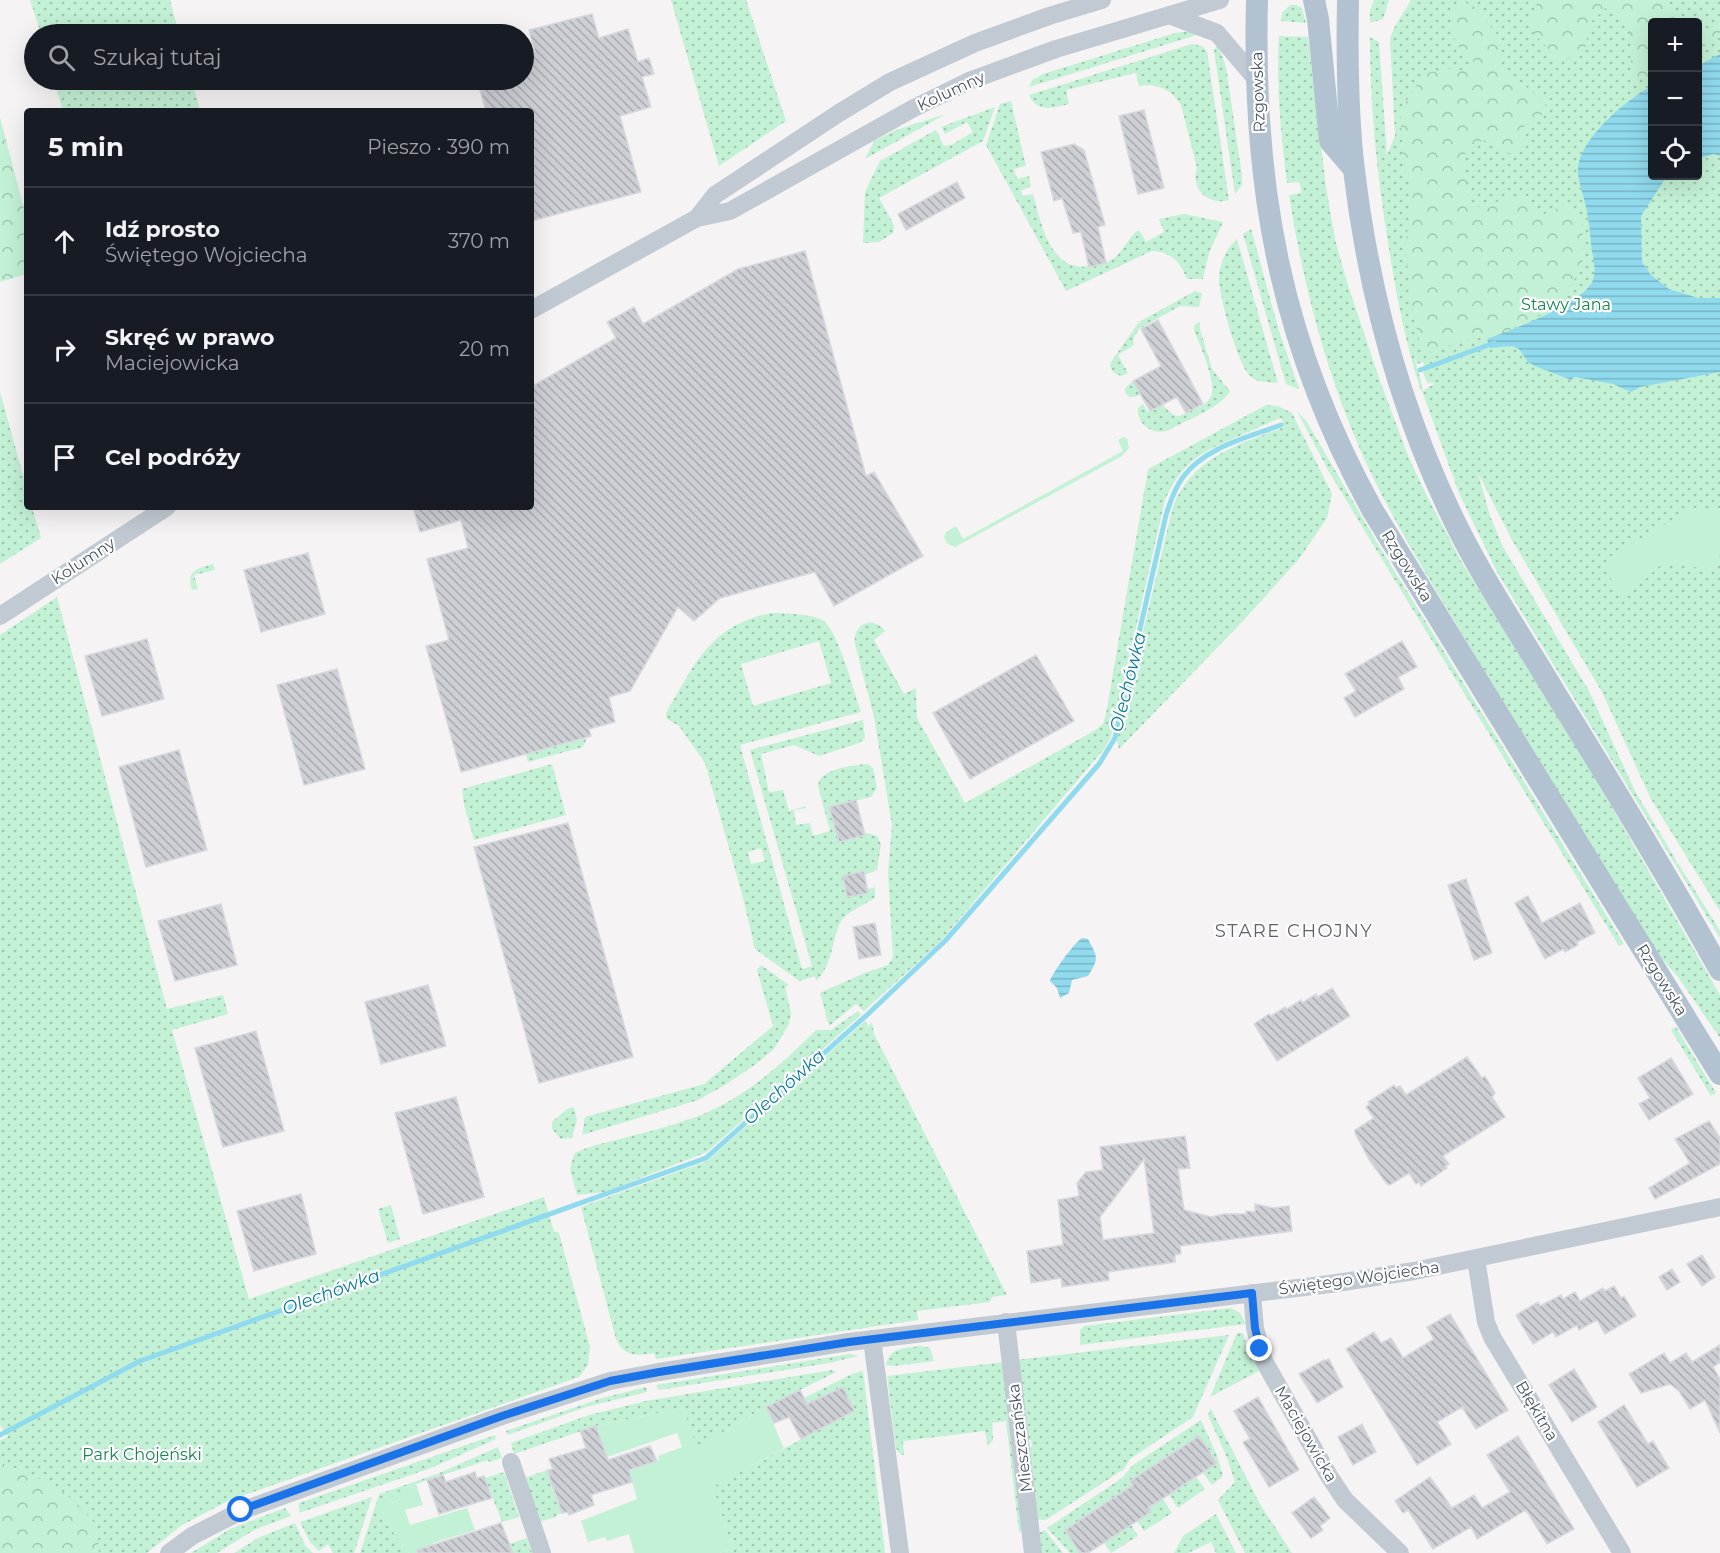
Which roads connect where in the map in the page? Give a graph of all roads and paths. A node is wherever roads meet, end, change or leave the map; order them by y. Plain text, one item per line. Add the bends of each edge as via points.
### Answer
1 (1102, 0) edge
2 (1220, 0) edge
3 (1257, 0) edge
4 (1314, 0) edge
5 (1348, 0) edge
6 (1169, 15) junction
7 (1256, 79) junction
8 (1354, 169) junction
9 (697, 218) junction
10 (534, 308) edge
11 (162, 510) edge
12 (0, 616) edge
13 (1720, 970) edge
14 (1720, 1074) edge
15 (1720, 1207) edge
16 (1476, 1259) junction
17 (1252, 1293) junction
18 (1006, 1322) junction
19 (872, 1339) junction
20 (511, 1462) dead end
21 (169, 1553) edge
22 (542, 1553) edge
23 (900, 1553) edge
24 (1033, 1553) edge
25 (1400, 1553) edge
26 (1622, 1553) edge

1 - 9 street, Kolumny via 984,40 890,82 715,195
2 - 6 street, Kolumny
3 - 7 main road, Rzgowska
4 - 8 main road via 1330,141
5 - 8 main road
6 - 7 street via 1217,33
6 - 9 street, Kolumny via 969,81 730,211
7 - 14 main road, Rzgowska via 1262,169 1280,276 1303,357 1326,417 1373,511
8 - 13 main road via 1371,274 1394,362 1416,430 1450,512 1481,571 1642,833
9 - 10 street, Kolumny
11 - 12 street, Kolumny
15 - 16 street, Świętego Wojciecha
16 - 17 street, Świętego Wojciecha via 1367,1279
16 - 26 street, Błękitna via 1492,1337
17 - 18 street, Świętego Wojciecha
17 - 25 street, Maciejowicka via 1262,1355 1329,1476 1353,1508
18 - 19 street, Świętego Wojciecha
18 - 24 street, Mieszczańska
19 - 21 street, Świętego Wojciecha via 610,1381 241,1510
19 - 23 street
20 - 22 street

